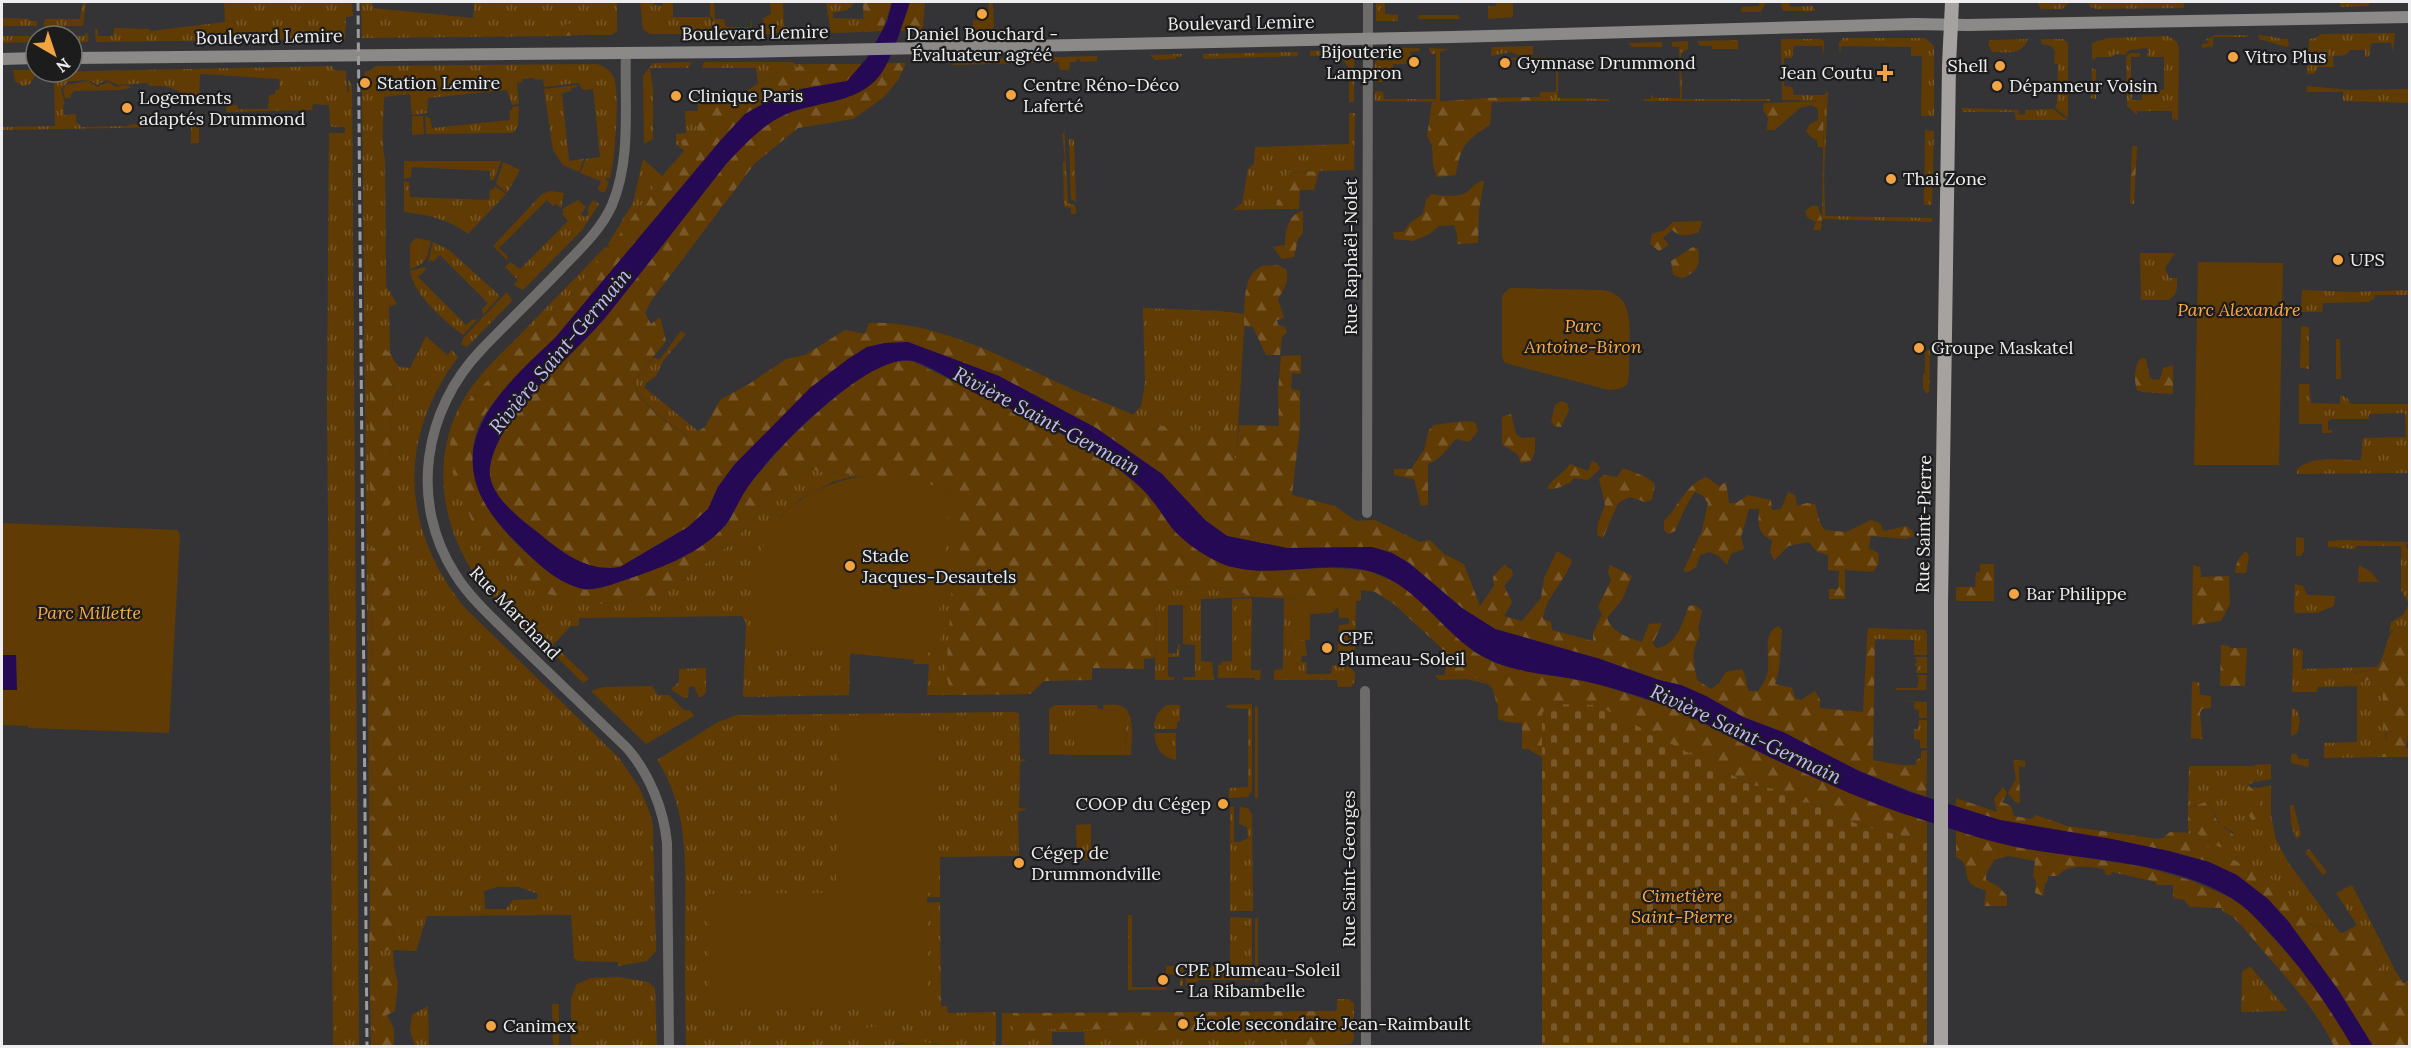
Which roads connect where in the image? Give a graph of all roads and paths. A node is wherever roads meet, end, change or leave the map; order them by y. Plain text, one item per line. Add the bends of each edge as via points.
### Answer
1 (1368, 2) edge
2 (1952, 2) edge
3 (2409, 17) edge
4 (1951, 24) junction
5 (1368, 39) junction
6 (626, 52) junction
7 (24, 58) edge
8 (84, 58) edge
9 (2, 59) edge
10 (1367, 513) dead end
11 (1365, 691) dead end
12 (669, 1047) edge
13 (1366, 1047) edge
14 (1941, 1047) edge

1 - 5 street, Rue Raphaël-Nolet
2 - 4 main road, Rue Saint-Pierre
3 - 4 main road, Boulevard Lemire
4 - 5 main road, Boulevard Lemire
4 - 14 main road, Rue Saint-Pierre via 1941,604
5 - 6 main road, Boulevard Lemire
5 - 10 street, Rue Raphaël-Nolet
6 - 8 main road, Boulevard Lemire
6 - 12 street, Rue Marchand via 624,155 610,209 589,239 476,355 455,382 434,430 427,481 436,535 459,581 627,748 658,801 667,843
7 - 9 main road
11 - 13 street, Rue Saint-Georges

